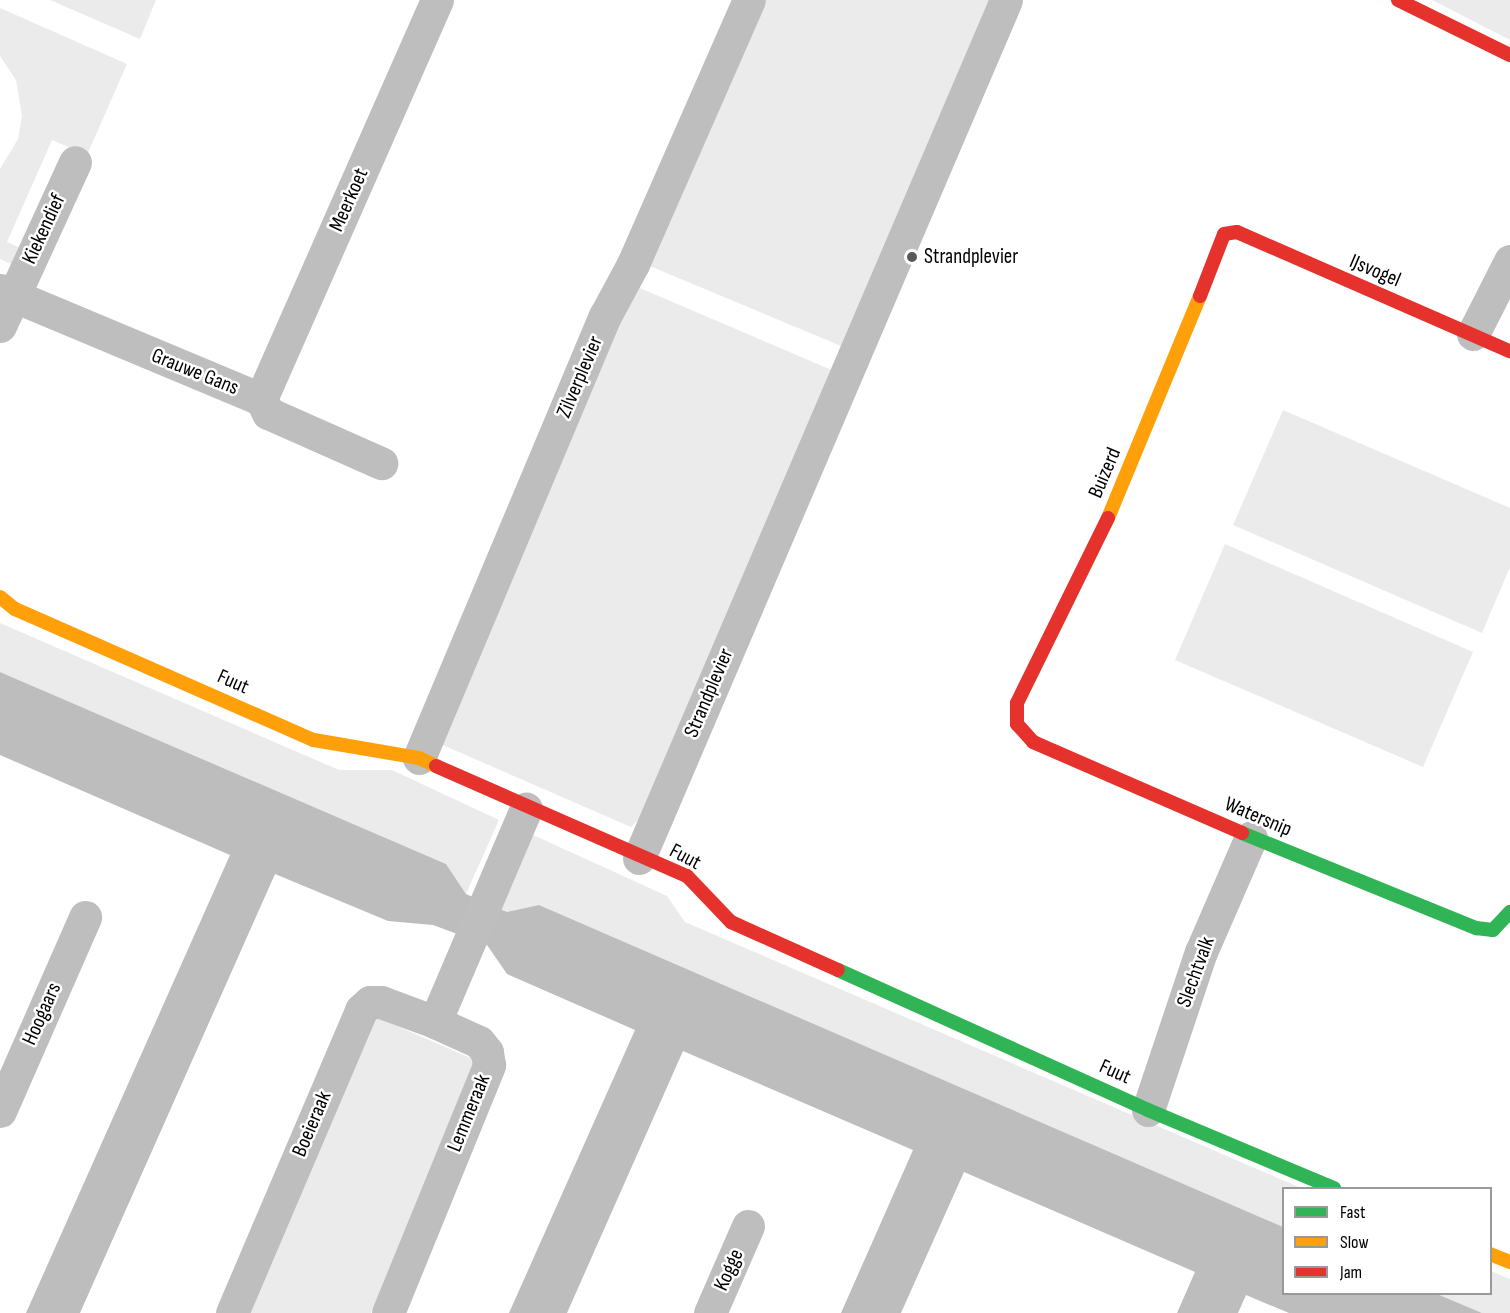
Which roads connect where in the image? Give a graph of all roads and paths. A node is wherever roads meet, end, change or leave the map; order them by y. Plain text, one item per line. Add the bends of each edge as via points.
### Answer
1 (437, 0) edge
2 (749, 0) edge
3 (1006, 0) edge
4 (1398, 0) edge
5 (1510, 56) edge
6 (75, 162) dead end
7 (1224, 234) joint
8 (1510, 261) edge
9 (7, 293) edge
10 (0, 326) edge
11 (1473, 334) junction
12 (1510, 351) edge
13 (261, 399) junction
14 (381, 463) dead end
15 (0, 597) edge
16 (1017, 724) joint
17 (419, 758) junction
18 (526, 809) junction
19 (1251, 837) junction
20 (639, 858) junction
21 (1510, 912) edge
22 (84, 917) dead end
23 (435, 1022) junction
24 (1148, 1110) junction
25 (0, 1111) edge
26 (1332, 1187) edge
27 (748, 1226) dead end
28 (1492, 1254) edge
29 (1510, 1262) edge
30 (232, 1313) edge
31 (388, 1313) edge
32 (710, 1313) edge

1 - 13 street, Meerkoet
2 - 17 street, Zilverplevier via 633,264 605,316
3 - 20 street, Strandplevier
4 - 5 street via 1494,44
6 - 9 street, Kiekendief
7 - 11 street, IJsvogel via 1237,232
7 - 16 street, Buizerd via 1126,481 1017,704
8 - 11 street
9 - 10 street, Kiekendief
9 - 13 street, Grauwe Gans
11 - 12 street, IJsvogel
13 - 14 street, Grauwe Gans via 268,413
15 - 17 street, Fuut via 15,609 314,740
16 - 19 street, Watersnip via 1033,742
17 - 18 street, Fuut
18 - 20 street, Fuut
18 - 23 street
19 - 21 street, Watersnip via 1476,928 1493,930
19 - 24 street, Slechtvalk via 1201,952
20 - 24 street, Fuut via 687,876 731,922
22 - 25 street, Hoogaars
23 - 30 street, Boeieraak via 381,1002 370,1002 361,1010
23 - 31 street, Lemmeraak via 479,1042 488,1052 489,1065
24 - 26 street, Fuut
27 - 32 street, Kogge
28 - 29 street

